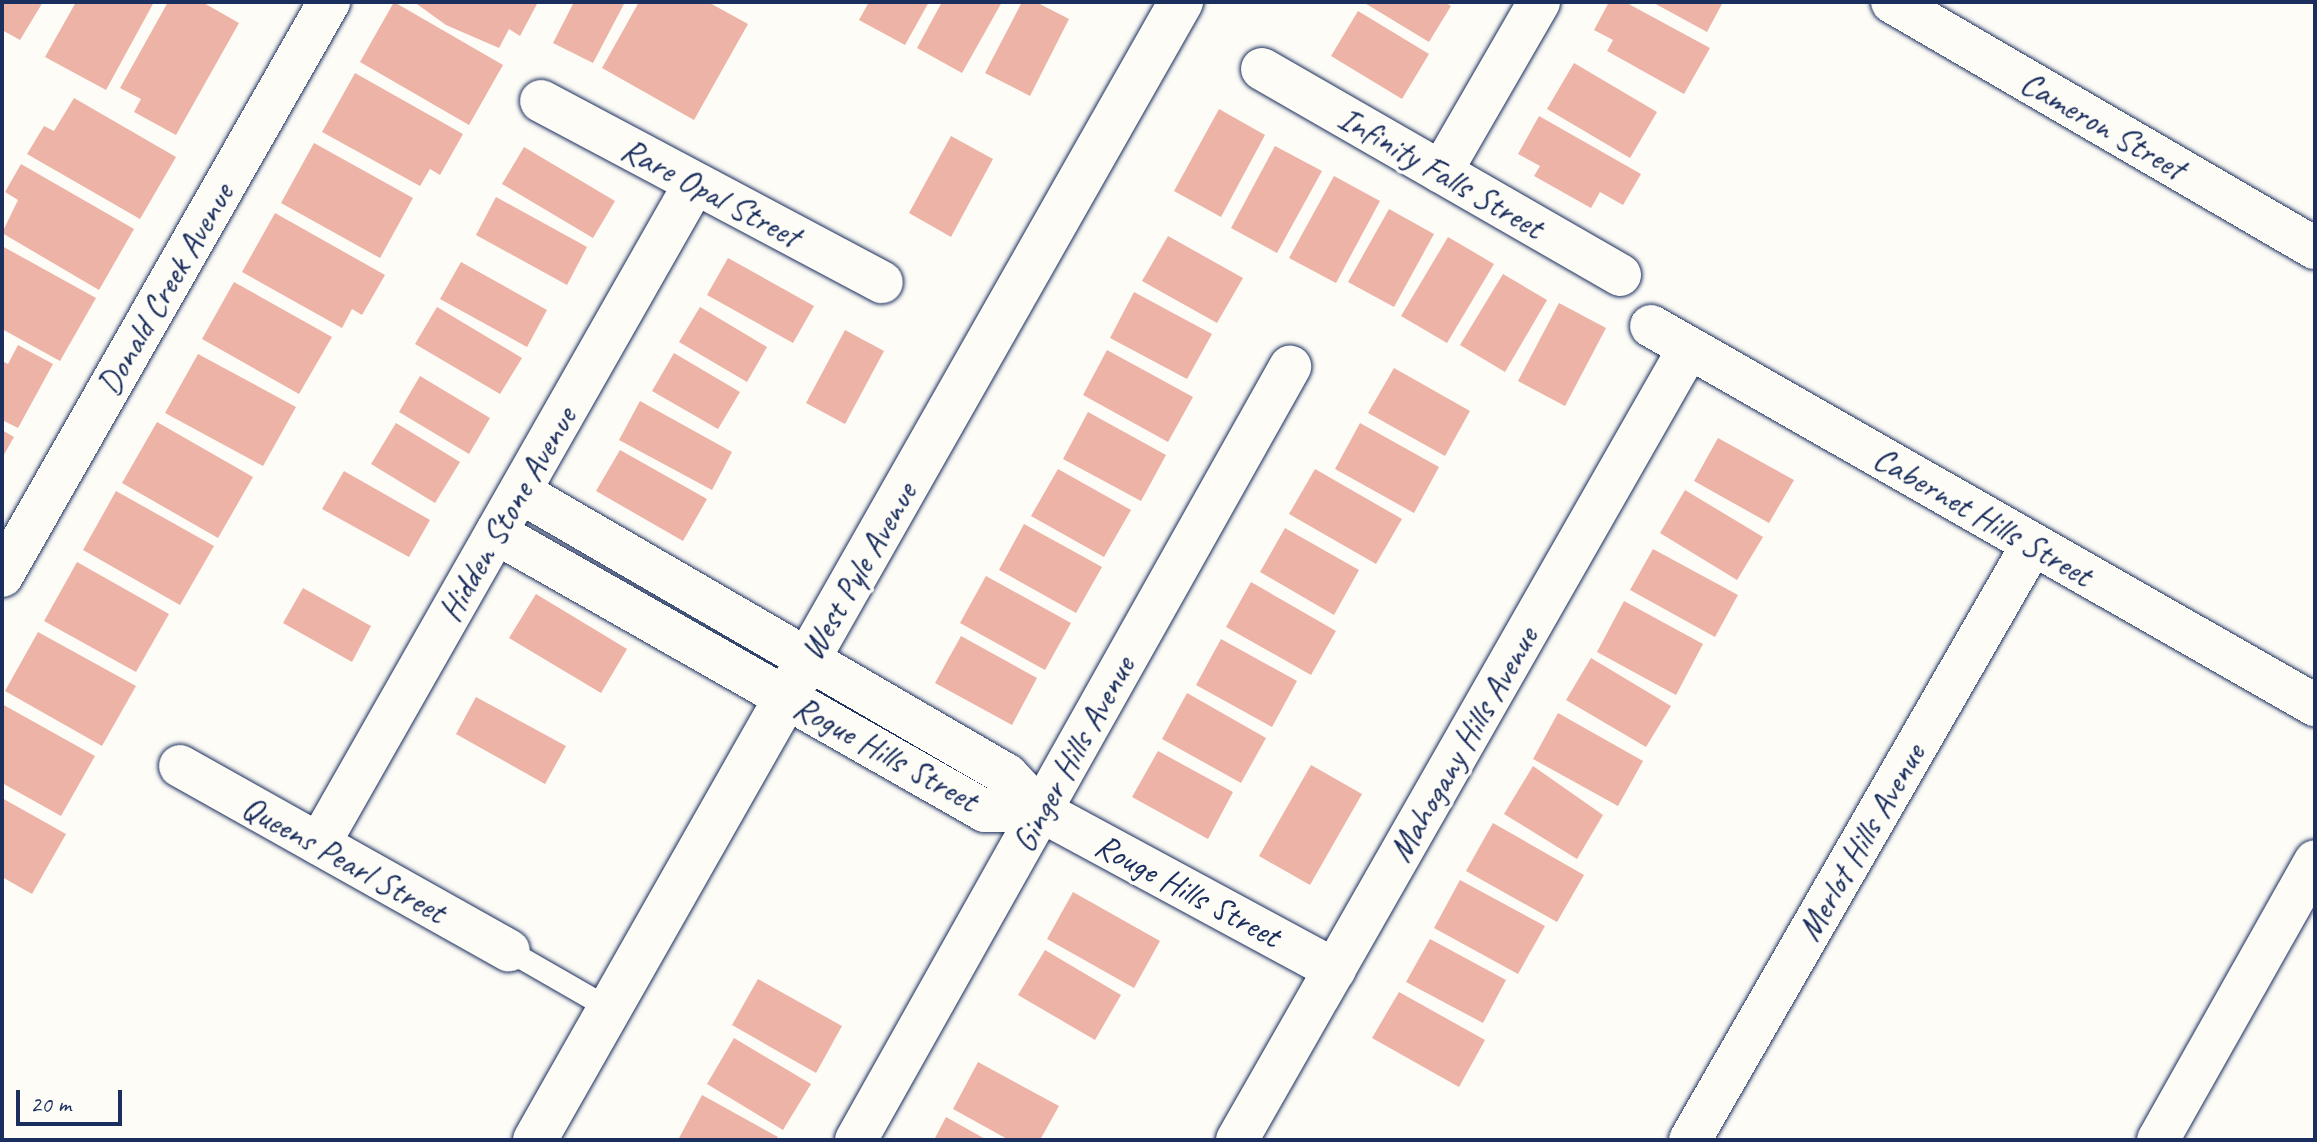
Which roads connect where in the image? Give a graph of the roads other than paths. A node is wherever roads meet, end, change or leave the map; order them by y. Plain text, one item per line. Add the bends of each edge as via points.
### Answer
1 (1181, 2) edge
2 (1539, 2) edge
3 (1892, 2) edge
4 (327, 3) edge
5 (1262, 69) dead end
6 (541, 101) dead end
7 (1441, 172) junction
8 (695, 183) junction
9 (2315, 248) edge
10 (1620, 275) dead end
11 (882, 282) dead end
12 (1651, 326) dead end
13 (1689, 348) junction
14 (1290, 367) dead end
15 (520, 492) junction
16 (496, 533) junction
17 (2032, 545) junction
18 (641, 563) junction
19 (2, 576) edge
20 (619, 602) junction
21 (808, 659) junction
22 (787, 697) junction
23 (2315, 705) edge
24 (180, 766) dead end
25 (1041, 811) junction
26 (319, 844) junction
27 (2315, 861) edge
28 (509, 951) joint
29 (1335, 970) junction
30 (610, 1009) junction
31 (535, 1140) edge
32 (856, 1140) edge
33 (1237, 1140) edge
34 (1690, 1140) edge
35 (2158, 1140) edge

1 - 21 street, West Pyle Avenue
2 - 7 street
3 - 9 street, Cameron Street
4 - 19 street, Donald Creek Avenue
5 - 7 street, Infinity Falls Street
6 - 8 street, Rare Opal Street
7 - 10 street, Infinity Falls Street
8 - 11 street, Rare Opal Street
8 - 15 street, Hidden Stone Avenue
12 - 13 street, Cabernet Hills Street
13 - 17 street, Cabernet Hills Street
13 - 29 street, Mahogany Hills Avenue
14 - 25 street, Ginger Hills Avenue
15 - 16 street, Hidden Stone Avenue
15 - 18 street, Rogue Hills Street
16 - 20 street, Rogue Hills Street
16 - 26 street, Hidden Stone Avenue
17 - 23 street, Cabernet Hills Street
17 - 34 street, Merlot Hills Avenue
18 - 20 lane
18 - 21 street, Rogue Hills Street
20 - 22 street, Rogue Hills Street
21 - 22 street, West Pyle Avenue
21 - 25 street, Rogue Hills Street via 1007,775
22 - 25 street, Rogue Hills Street via 985,811
22 - 30 street, West Pyle Avenue
24 - 26 street, Queens Pearl Street
25 - 29 street, Rouge Hills Street
25 - 32 street, Ginger Hills Avenue
26 - 28 street, Queens Pearl Street
27 - 35 street
28 - 30 lane
29 - 33 street, Mahogany Hills Avenue
30 - 31 street, West Pyle Avenue

